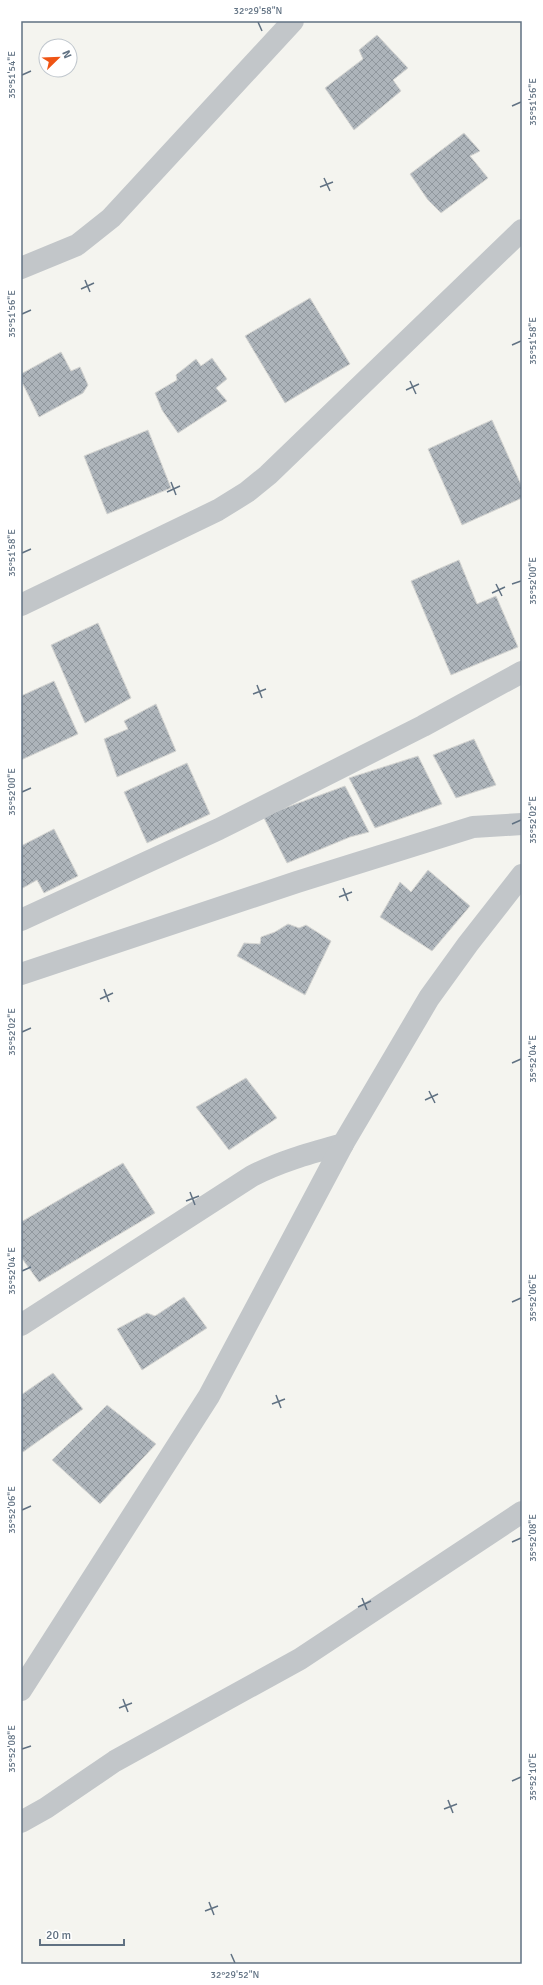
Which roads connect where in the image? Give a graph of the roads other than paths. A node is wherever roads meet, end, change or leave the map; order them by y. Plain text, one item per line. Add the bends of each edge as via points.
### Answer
1 (293, 21) edge
2 (522, 230) edge
3 (21, 268) edge
4 (21, 605) edge
5 (522, 672) edge
6 (522, 824) edge
7 (522, 875) edge
8 (21, 920) edge
9 (21, 974) edge
10 (343, 1144) junction
11 (21, 1325) edge
12 (522, 1512) edge
13 (21, 1690) edge
14 (21, 1822) edge

1 - 3 street via 111,218 77,245
2 - 4 street via 268,475 247,492 218,510
5 - 8 street via 423,726 219,829
6 - 9 street via 473,827 458,831 304,879
7 - 10 street via 429,998
10 - 11 street via 274,1164 252,1176
10 - 13 street via 210,1396
12 - 14 street via 300,1658 115,1761

